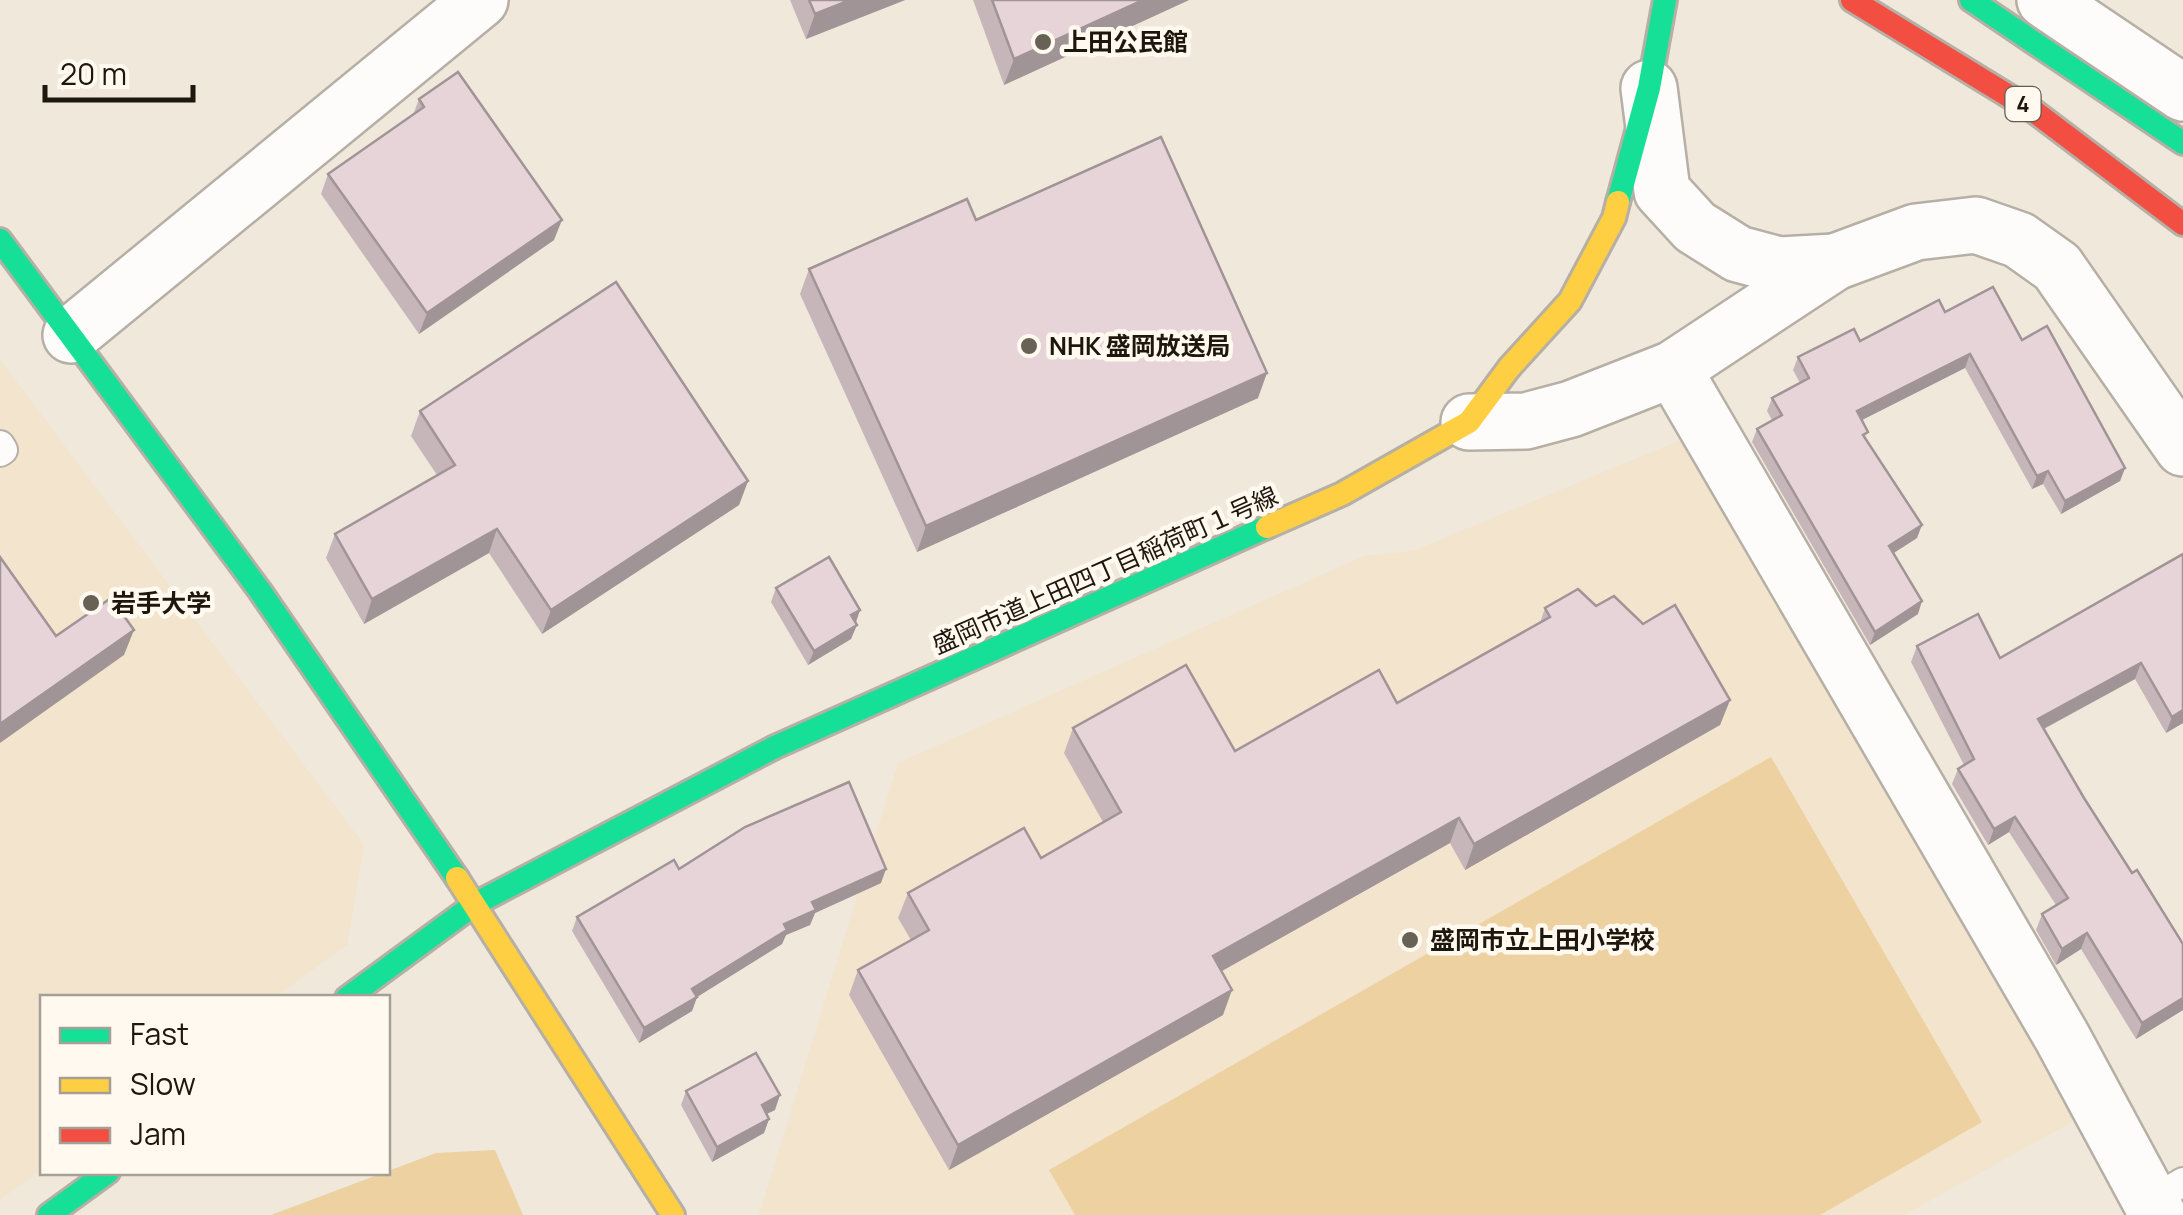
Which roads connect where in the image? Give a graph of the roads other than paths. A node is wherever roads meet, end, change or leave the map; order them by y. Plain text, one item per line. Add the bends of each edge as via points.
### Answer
1 (480, 0) edge
2 (1665, 0) edge
3 (1852, 0) edge
4 (1971, 0) edge
5 (2045, 0) edge
6 (1649, 88) junction
7 (2183, 93) edge
8 (2183, 143) edge
9 (2183, 224) edge
10 (0, 240) edge
11 (1835, 262) junction
12 (71, 335) junction
13 (1674, 369) junction
14 (1469, 422) junction
15 (2183, 448) edge
16 (475, 904) junction
17 (351, 995) edge
18 (104, 1175) edge
19 (2164, 1200) edge
20 (49, 1215) edge
21 (673, 1215) edge

1 - 12 street
2 - 6 main road, 盛岡市道上田四丁目稲荷町１号線
3 - 9 main road, 4 via 2034,112
4 - 8 main road, 4
5 - 7 street
6 - 11 street via 1662,191 1694,227 1738,254 1779,265
6 - 14 main road, 盛岡市道上田四丁目稲荷町１号線 via 1606,235 1570,301
10 - 12 main road
11 - 13 street
11 - 15 street via 1916,232 1976,226 2019,240 2058,267
12 - 16 main road via 260,591
13 - 14 street via 1526,421
13 - 19 street via 2062,1037
14 - 16 main road, 盛岡市道上田四丁目稲荷町１号線 via 1342,494 775,747
16 - 17 main road, 盛岡市道上田四丁目稲荷町１号線
16 - 21 main road
18 - 20 main road

